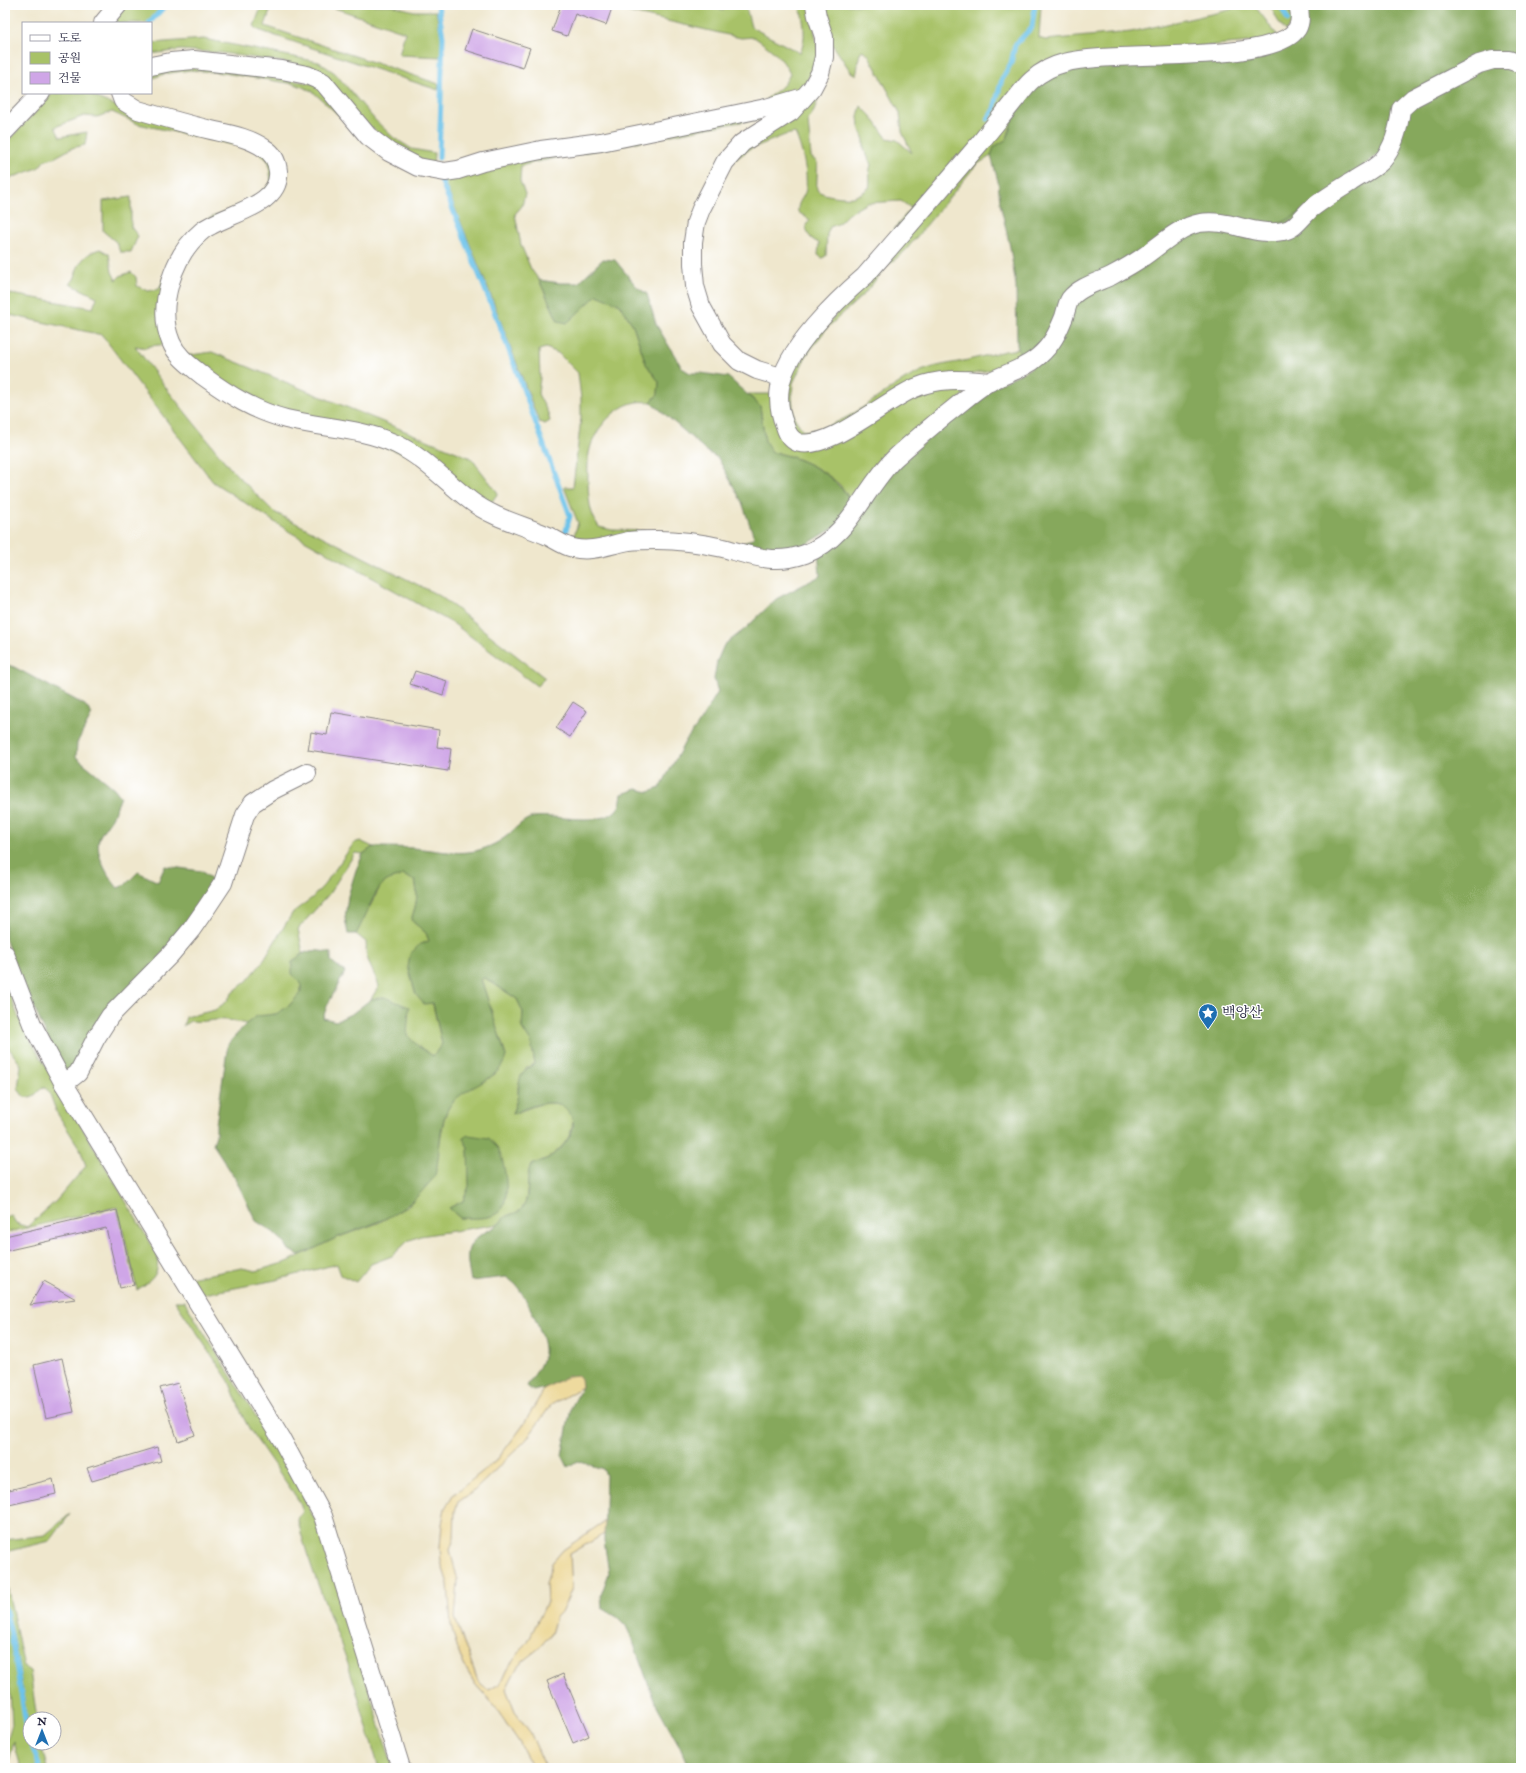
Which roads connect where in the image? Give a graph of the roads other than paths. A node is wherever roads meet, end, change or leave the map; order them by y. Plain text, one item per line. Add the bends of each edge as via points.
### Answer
1 (118, 5) edge
2 (815, 5) edge
3 (1298, 5) edge
4 (105, 22) edge
5 (1521, 64) edge
6 (152, 66) edge
7 (40, 94) edge
8 (120, 94) edge
9 (804, 97) junction
10 (5, 131) edge
11 (781, 377) junction
12 (990, 382) junction
13 (307, 772) dead end
14 (5, 954) edge
15 (64, 1084) junction
16 (401, 1768) edge

1 - 4 street
2 - 9 street via 824,37 824,56 820,73
3 - 11 street via 1300,20 1297,29 1280,40 1263,46 1208,55 1081,58 1045,71 1031,80 865,276 824,314
5 - 12 street via 1509,60 1493,60 1462,72 1413,98 1401,108 1399,127 1391,148 1381,161 1309,210 1290,230 1261,232 1214,222 1200,223 1188,227 1130,266 1082,289 1070,300 1055,338 1044,353 1029,365
6 - 9 street via 194,60 307,75 323,82 368,136 389,152 418,167 445,172 535,151 601,142 766,108
7 - 10 street
8 - 12 street via 123,101 138,110 244,138 261,146 275,158 278,170 278,182 259,204 221,219 206,228 197,235 178,262 165,305 171,343 181,358 219,388 265,412 289,420 350,430 396,444 431,466 477,506 570,548 589,549 629,541 657,540 694,542 770,560 808,553 827,543 842,528 858,509 880,474 896,457 969,396
9 - 11 street via 791,112 742,143 725,162 701,209 693,242 695,286 701,306 722,344 739,361
11 - 12 street via 779,394 782,420 788,435 799,443 815,443 836,434 888,402 933,382
13 - 15 street via 252,803 245,814 223,883 207,907 170,955 110,1016 78,1073
14 - 15 street via 32,1024
15 - 16 street via 282,1440 324,1516

